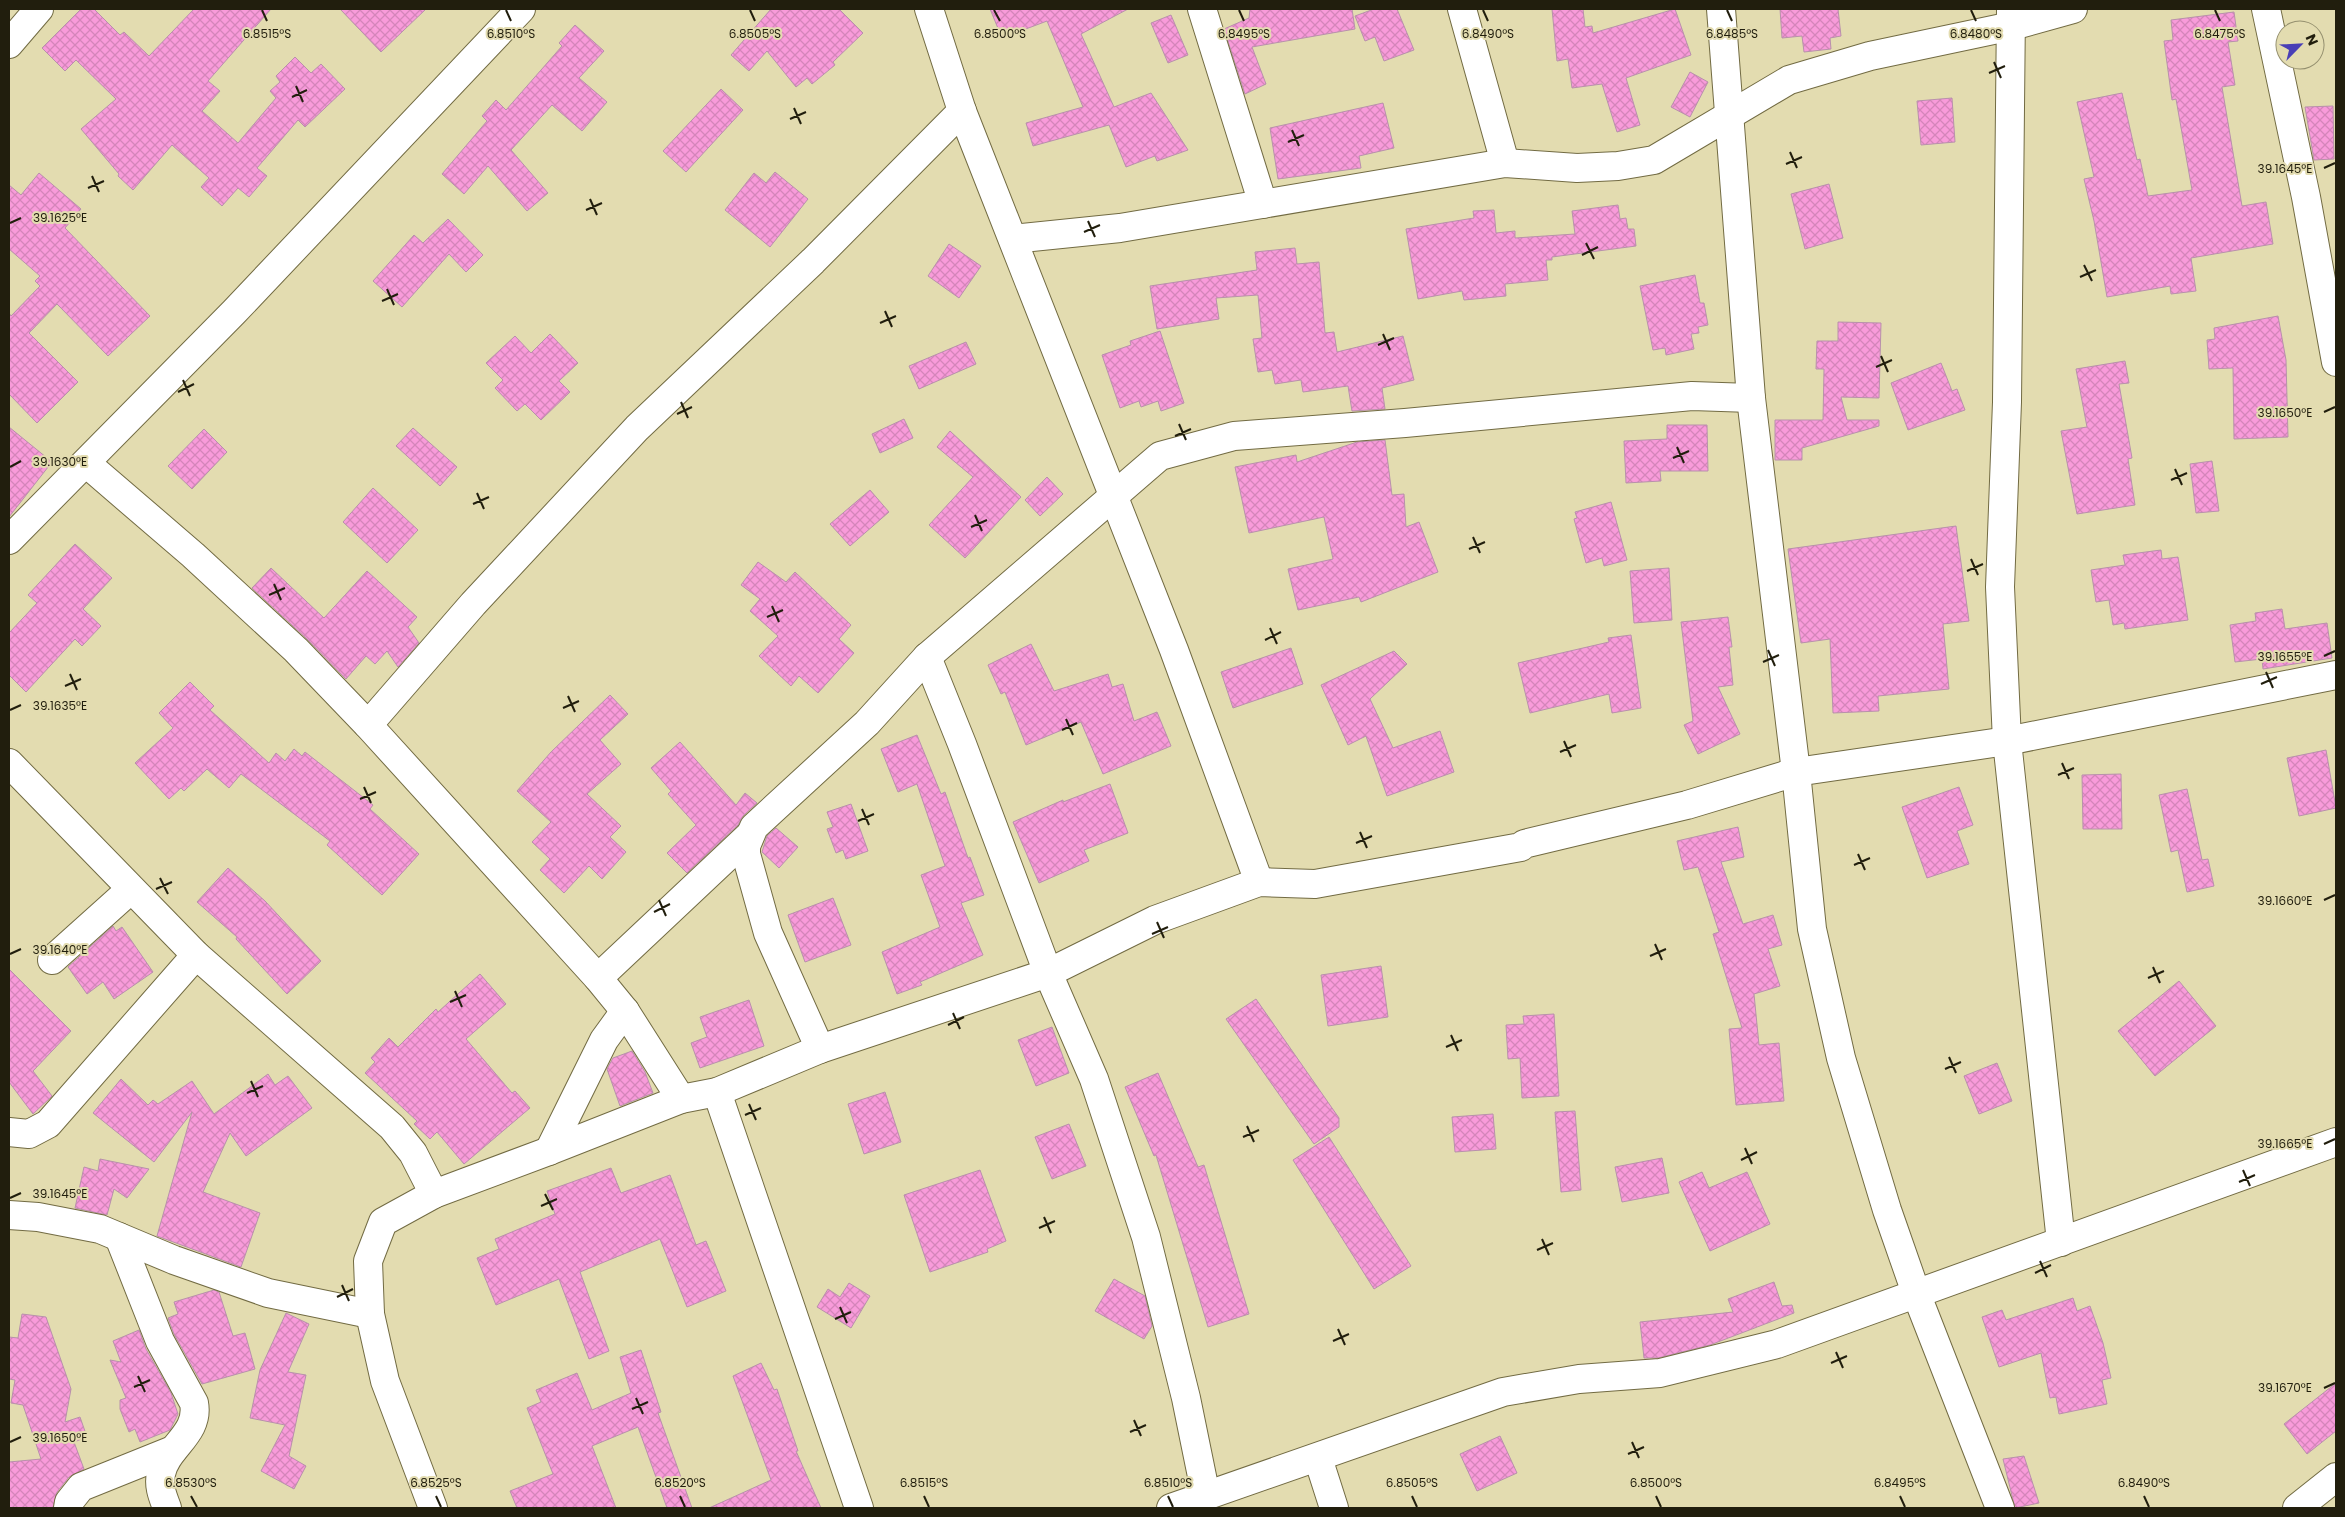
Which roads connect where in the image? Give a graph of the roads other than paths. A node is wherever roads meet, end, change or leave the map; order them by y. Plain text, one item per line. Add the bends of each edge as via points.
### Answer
1 (39, 9) edge
2 (522, 9) edge
3 (929, 9) edge
4 (1202, 9) edge
5 (1462, 9) edge
6 (1721, 9) edge
7 (2073, 9) edge
8 (2266, 9) edge
9 (2011, 17) edge
10 (9, 44) edge
11 (962, 111) junction
12 (1728, 115) junction
13 (1505, 163) junction
14 (1264, 204) junction
15 (1013, 239) junction
16 (2336, 362) edge
17 (1751, 398) junction
18 (86, 463) junction
19 (1114, 495) junction
20 (9, 540) edge
21 (927, 657) junction
22 (2336, 675) edge
23 (368, 725) junction
24 (2007, 741) junction
25 (9, 763) edge
26 (1796, 772) junction
27 (750, 835) junction
28 (1259, 882) junction
29 (130, 890) junction
30 (196, 955) junction
31 (52, 960) dead end
32 (1048, 973) junction
33 (598, 978) junction
34 (625, 1011) junction
35 (820, 1049) junction
36 (716, 1092) junction
37 (681, 1099) junction
38 (9, 1132) edge
39 (2336, 1142) edge
40 (549, 1152) junction
41 (434, 1194) junction
42 (9, 1215) edge
43 (119, 1237) junction
44 (2060, 1242) junction
45 (1916, 1293) junction
46 (370, 1314) junction
47 (173, 1450) junction
48 (1318, 1458) junction
49 (2336, 1477) edge
50 (1206, 1496) junction
51 (2310, 1504) edge
52 (68, 1508) edge
53 (167, 1508) edge
54 (433, 1508) edge
55 (859, 1508) edge
56 (1171, 1508) edge
57 (1334, 1508) edge
58 (2000, 1508) edge

1 - 10 street
2 - 18 street
3 - 11 street
4 - 14 street
5 - 13 street
6 - 12 street
7 - 9 street
8 - 16 street via 2306,197
9 - 12 street via 1789,80
9 - 24 street via 2007,402 2000,587
11 - 15 street
11 - 23 street via 813,261 637,428 473,604
12 - 13 street via 1654,160 1577,168
12 - 17 street
13 - 14 street
14 - 15 street via 1120,228
15 - 19 street
17 - 19 street via 1692,396 1234,436 1160,456
17 - 26 street
18 - 20 street
18 - 23 street via 296,650
19 - 21 street
19 - 28 street
21 - 27 street via 867,723 760,820
21 - 32 street
22 - 24 street
23 - 33 street
24 - 26 street
24 - 44 street
25 - 29 street
26 - 28 street via 1687,805 1521,847 1315,884
26 - 45 street via 1812,929 1841,1058
27 - 33 street
27 - 35 street via 746,854 768,933
28 - 32 street via 1155,920
29 - 30 street
29 - 31 street
30 - 38 street via 48,1124 29,1134
30 - 41 street via 392,1127 413,1153
32 - 35 street
32 - 50 street via 1094,1079 1146,1237 1186,1398
33 - 34 street
34 - 37 street
34 - 40 street via 604,1040
35 - 36 street
36 - 37 street
36 - 55 street
37 - 40 street
39 - 44 street
40 - 41 street
41 - 46 street via 384,1222 368,1260
42 - 43 street via 100,1229
43 - 46 street via 268,1293
43 - 47 street via 160,1341 194,1403 193,1425
44 - 45 street
45 - 48 street via 1778,1344 1669,1371 1579,1379 1503,1392
45 - 58 street
46 - 54 street via 385,1381
47 - 52 street via 81,1487
47 - 53 street via 161,1473 160,1485
48 - 50 street
48 - 57 street
49 - 51 street
50 - 56 street

